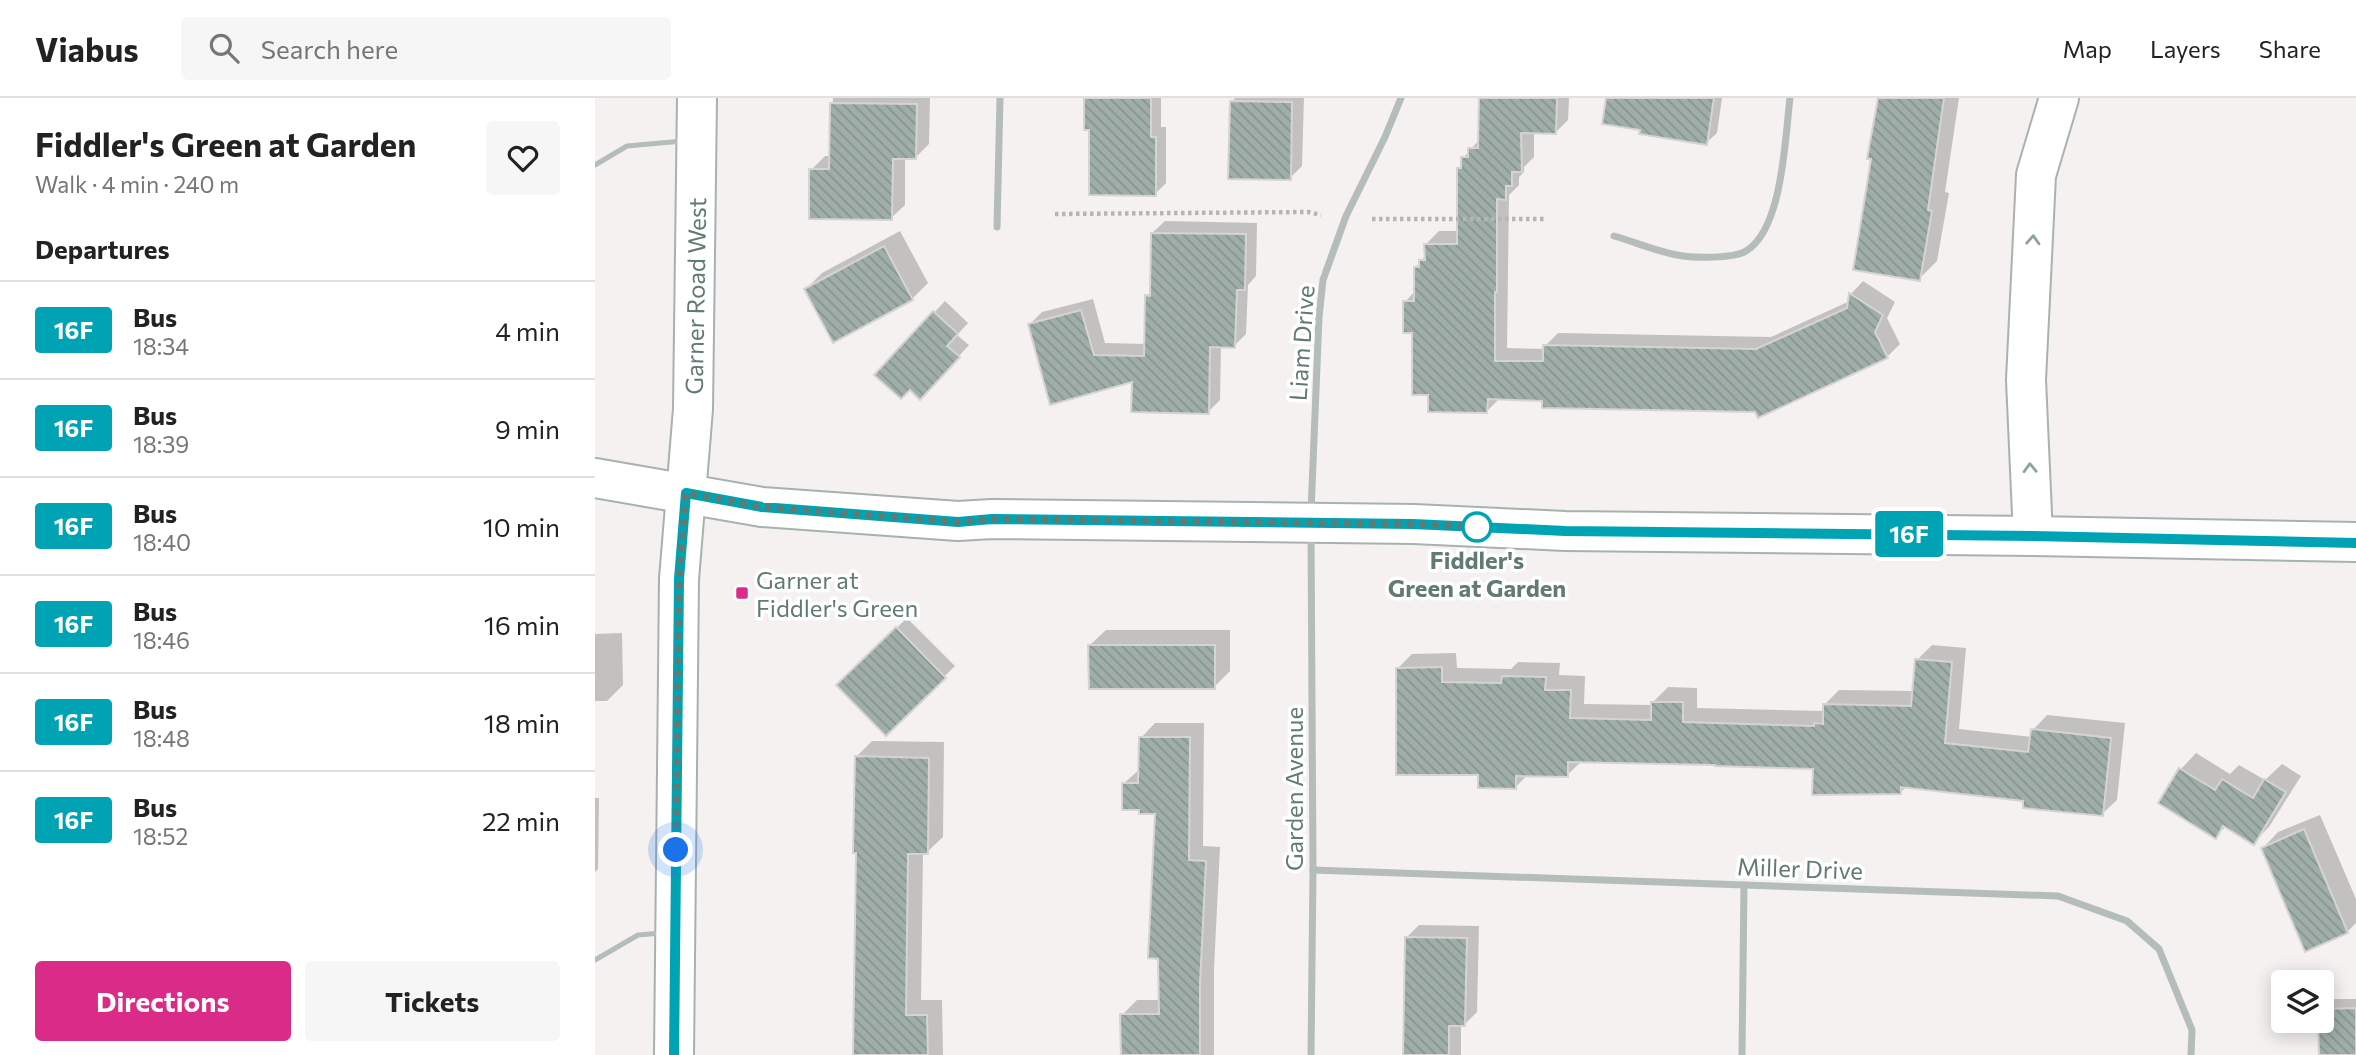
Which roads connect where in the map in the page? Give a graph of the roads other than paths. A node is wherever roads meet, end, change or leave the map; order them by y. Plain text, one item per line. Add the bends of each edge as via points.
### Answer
1 (697, 98) edge
2 (1000, 98) edge
3 (1401, 98) edge
4 (1790, 98) edge
5 (2059, 98) edge
6 (697, 139) junction
7 (595, 165) edge
8 (997, 227) dead end
9 (1614, 236) dead end
10 (595, 478) edge
11 (686, 493) junction
12 (1311, 523) junction
13 (2033, 536) junction
14 (2356, 542) edge
15 (1313, 870) junction
16 (1744, 885) junction
17 (675, 932) junction
18 (595, 960) edge
19 (674, 1055) edge
20 (1311, 1055) edge
21 (1742, 1055) edge
22 (2191, 1055) edge

1 - 6 main road, Garner Road West
2 - 8 street
3 - 12 street, Liam Drive via 1346,216 1323,281
4 - 9 street via 1773,213 1747,251 1678,256
13 -> 5 main road via 2027,380 2036,175
6 - 7 lane via 627,146
6 - 11 main road, Garner Road West via 693,409
10 - 11 main road
11 - 12 main road via 762,507 958,522
11 - 17 main road, Garner Road West via 679,579
12 - 13 main road
12 - 15 street, Garden Avenue
13 - 14 main road
15 - 16 street, Miller Drive
15 - 20 street, Garden Avenue
16 - 21 street
16 - 22 street, Miller Drive via 2057,896 2127,921 2159,949 2192,1030
17 - 18 lane via 638,935
17 - 19 main road, Garner Road West

